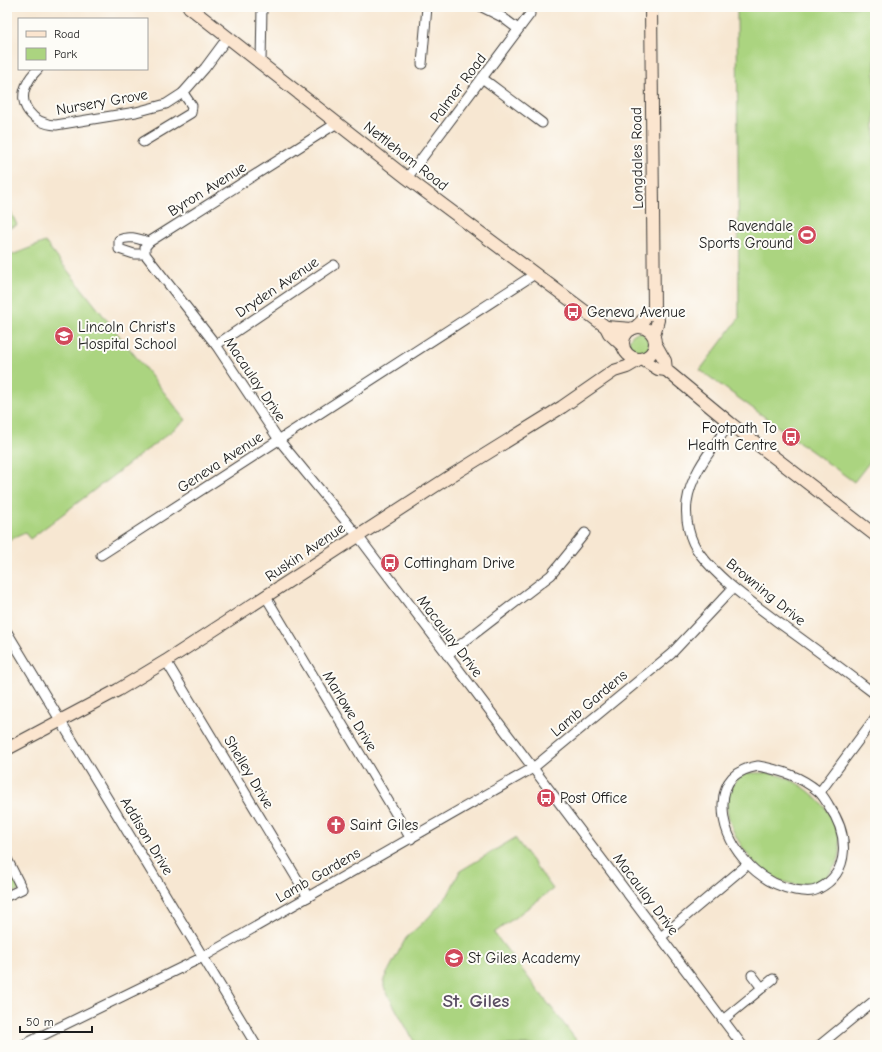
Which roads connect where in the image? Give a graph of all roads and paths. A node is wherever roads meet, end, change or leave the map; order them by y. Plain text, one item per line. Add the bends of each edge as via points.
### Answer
1 (188, 7) edge
2 (262, 7) edge
3 (427, 7) edge
4 (482, 7) edge
5 (651, 7) edge
6 (530, 14) dead end
7 (518, 30) junction
8 (228, 37) junction
9 (262, 63) junction
10 (422, 64) dead end
11 (37, 70) edge
12 (482, 78) junction
13 (184, 93) junction
14 (337, 123) junction
15 (542, 123) dead end
16 (143, 142) dead end
17 (408, 178) junction
18 (149, 242) junction
19 (146, 254) junction
20 (334, 265) dead end
21 (535, 274) junction
22 (654, 308) junction
23 (606, 327) junction
24 (634, 328) junction
25 (655, 340) junction
26 (216, 346) junction
27 (624, 347) junction
28 (640, 359) junction
29 (666, 370) junction
30 (614, 371) junction
31 (730, 423) junction
32 (279, 440) junction
33 (585, 533) dead end
34 (875, 535) edge
35 (358, 536) junction
36 (101, 556) dead end
37 (733, 588) junction
38 (266, 597) junction
39 (7, 632) edge
40 (447, 655) junction
41 (166, 661) junction
42 (875, 694) edge
43 (875, 718) edge
44 (61, 720) junction
45 (7, 749) edge
46 (533, 768) junction
47 (820, 792) junction
48 (411, 839) junction
49 (7, 859) edge
50 (748, 864) junction
51 (7, 896) edge
52 (308, 897) junction
53 (661, 937) junction
54 (203, 957) junction
55 (752, 975) dead end
56 (773, 979) dead end
57 (762, 988) junction
58 (875, 1000) edge
59 (723, 1020) junction
60 (23, 1045) edge
61 (256, 1045) edge
62 (742, 1045) edge
63 (820, 1045) edge

1 - 8 main road, Nettleham Road
2 - 9 street
3 - 10 street
4 - 7 street via 502,17
5 - 22 main road, Longdales Road
6 - 7 street, Palmer Road
7 - 12 street, Palmer Road
8 - 9 main road, Nettleham Road
8 - 13 street, Nursery Grove
9 - 14 main road, Nettleham Road
11 - 13 street, Nursery Grove via 27,82 25,106 30,115 47,125 136,112 166,104
12 - 15 street
12 - 17 street, Palmer Road
13 - 16 street via 192,106 191,113
14 - 17 main road, Nettleham Road
14 - 18 street, Byron Avenue
17 - 21 main road, Nettleham Road
18 - 19 street via 145,247
18 - 19 street via 124,238 119,240 119,249 124,252
19 - 26 street, Macaulay Drive
20 - 26 street, Dryden Avenue
21 - 23 main road, Nettleham Road
21 - 32 street, Geneva Avenue
22 - 24 main road
22 - 25 main road, Longdales Road via 658,320
23 - 24 main road
23 - 27 main road, Nettleham Road
24 - 25 main road via 647,329
24 - 27 main road via 624,336
25 - 28 main road via 651,355
25 - 29 main road via 665,361
26 - 32 street, Macaulay Drive
27 - 28 main road via 630,356
27 - 30 main road
28 - 29 main road via 658,369
28 - 30 main road, Ruskin Avenue
29 - 31 main road
30 - 35 main road, Ruskin Avenue via 562,407
31 - 34 main road
31 - 37 street, Browning Drive via 696,475 687,501 687,514 692,542 699,554
32 - 35 street, Macaulay Drive
32 - 36 street, Geneva Avenue
33 - 40 street via 551,575
35 - 38 main road, Ruskin Avenue
35 - 40 street, Macaulay Drive
37 - 42 street, Browning Drive
37 - 46 street, Lamb Gardens via 671,654
38 - 41 main road, Ruskin Avenue
38 - 48 street, Marlowe Drive
39 - 44 street, Addison Drive
40 - 46 street, Macaulay Drive
41 - 44 main road, Ruskin Avenue
41 - 52 street, Shelley Drive
43 - 47 street
44 - 45 main road, Ruskin Avenue
44 - 54 street, Addison Drive
46 - 48 street, Lamb Gardens
46 - 53 street, Macaulay Drive
47 - 50 street via 836,816 842,836 844,855 833,879 815,890 804,892 776,884
47 - 50 street via 794,776 758,766 744,769 731,778 724,792 723,816 729,839
48 - 52 street, Lamb Gardens
49 - 51 street via 22,889
50 - 53 street
52 - 54 street, Lamb Gardens
53 - 59 street, Macaulay Drive
54 - 60 street, Lamb Gardens
54 - 61 street, Addison Drive
55 - 57 street
56 - 57 street
57 - 59 street
58 - 63 street
59 - 62 street, Macaulay Drive

